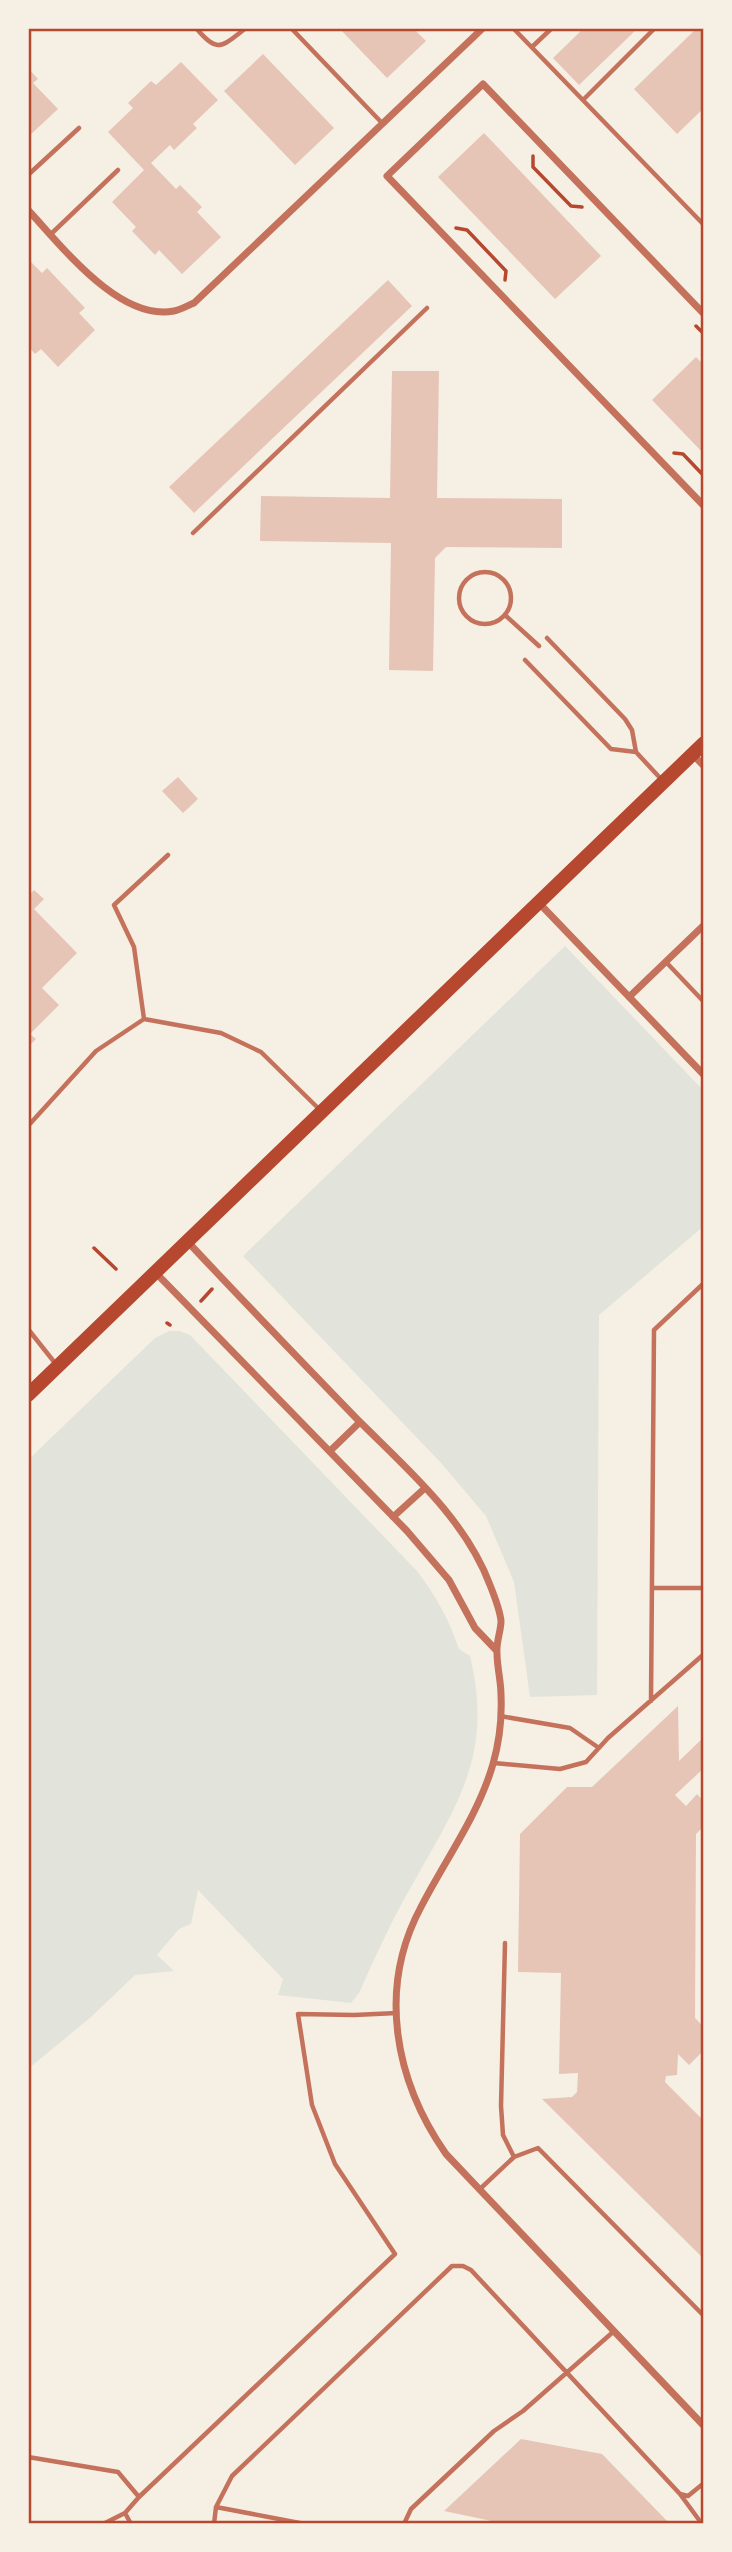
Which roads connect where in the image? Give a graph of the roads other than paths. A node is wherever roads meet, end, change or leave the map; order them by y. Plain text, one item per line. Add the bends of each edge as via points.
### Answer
1 (196, 28) edge
2 (246, 28) edge
3 (291, 28) edge
4 (483, 28) edge
5 (513, 28) edge
6 (552, 28) edge
7 (655, 28) edge
8 (532, 47) junction
9 (583, 100) junction
10 (382, 123) junction
11 (79, 128) dead end
12 (118, 170) dead end
13 (28, 175) edge
14 (28, 210) edge
15 (704, 225) edge
16 (51, 234) junction
17 (427, 308) dead end
18 (704, 314) edge
19 (704, 506) edge
20 (193, 533) dead end
21 (505, 615) junction
22 (547, 638) dead end
23 (539, 646) dead end
24 (525, 660) dead end
25 (704, 743) edge
26 (636, 751) junction
27 (692, 754) junction
28 (704, 766) edge
29 (664, 782) junction
30 (168, 855) dead end
31 (539, 903) junction
32 (704, 925) edge
33 (666, 962) junction
34 (629, 997) junction
35 (704, 1002) edge
36 (144, 1019) junction
37 (704, 1075) edge
38 (322, 1112) junction
39 (28, 1126) edge
40 (187, 1241) junction
41 (155, 1272) junction
42 (704, 1283) edge
43 (28, 1329) edge
44 (58, 1366) junction
45 (28, 1395) edge
46 (360, 1422) junction
47 (330, 1451) junction
48 (425, 1489) junction
49 (393, 1517) junction
50 (652, 1588) junction
51 (704, 1588) edge
52 (496, 1650) junction
53 (704, 1654) edge
54 (651, 1701) junction
55 (500, 1716) junction
56 (599, 1748) junction
57 (494, 1763) junction
58 (505, 1943) dead end
59 (397, 2013) junction
60 (514, 2157) junction
61 (479, 2190) junction
62 (704, 2316) edge
63 (613, 2332) junction
64 (567, 2374) junction
65 (704, 2426) edge
66 (28, 2457) edge
67 (704, 2483) edge
68 (680, 2494) junction
69 (139, 2497) junction
70 (216, 2507) junction
71 (125, 2513) junction
72 (103, 2524) edge
73 (131, 2524) edge
74 (214, 2524) edge
75 (305, 2524) edge
76 (404, 2524) edge
77 (702, 2524) edge

1 - 2 lane via 215,46
3 - 10 lane
4 - 10 street
5 - 8 lane
6 - 8 lane
7 - 9 lane
8 - 9 lane
9 - 15 lane
10 - 16 street via 194,303 173,312 143,310 124,301 94,280
11 - 13 lane
12 - 16 lane
14 - 16 street
17 - 20 lane
18 - 19 street via 483,84 387,176
21 - 21 lane via 511,598 498,576 480,573 465,582 460,597 469,618 492,624
21 - 23 lane
22 - 26 lane via 625,719
24 - 26 lane via 611,750
25 - 27 main road
26 - 29 lane
27 - 28 street
27 - 29 main road
29 - 31 main road
30 - 36 lane via 114,905 134,947
31 - 34 street
31 - 38 main road
32 - 33 street
33 - 34 street
33 - 35 lane
34 - 37 street
36 - 38 lane via 220,1033 261,1052
36 - 39 lane via 96,1051
38 - 40 main road
40 - 41 main road
40 - 46 street
41 - 44 main road
41 - 47 street
42 - 50 lane via 654,1331
43 - 44 lane
44 - 45 main road
46 - 47 street
46 - 48 street
47 - 49 street
48 - 49 street
48 - 52 street via 470,1546 490,1584 501,1620
49 - 52 street via 449,1580 475,1628
50 - 51 lane
50 - 54 lane
52 - 55 street
53 - 54 lane
54 - 56 lane
55 - 56 lane via 570,1728
55 - 57 street
56 - 57 lane via 586,1762 560,1769
57 - 59 street via 469,1822 409,1932 399,1975
58 - 60 lane via 501,2106 503,2135
59 - 61 street via 404,2072 421,2115 446,2154
59 - 69 lane via 298,2014 312,2105 335,2164 395,2253
60 - 61 lane
60 - 62 lane via 538,2148
61 - 63 street
63 - 64 lane
63 - 65 street
64 - 68 lane
64 - 70 lane via 471,2270 452,2266 232,2476
64 - 76 lane via 494,2431 411,2509
66 - 69 lane via 118,2472
67 - 68 lane via 688,2496
68 - 77 lane
69 - 71 lane
70 - 74 lane
70 - 75 lane
71 - 72 lane
71 - 73 lane

